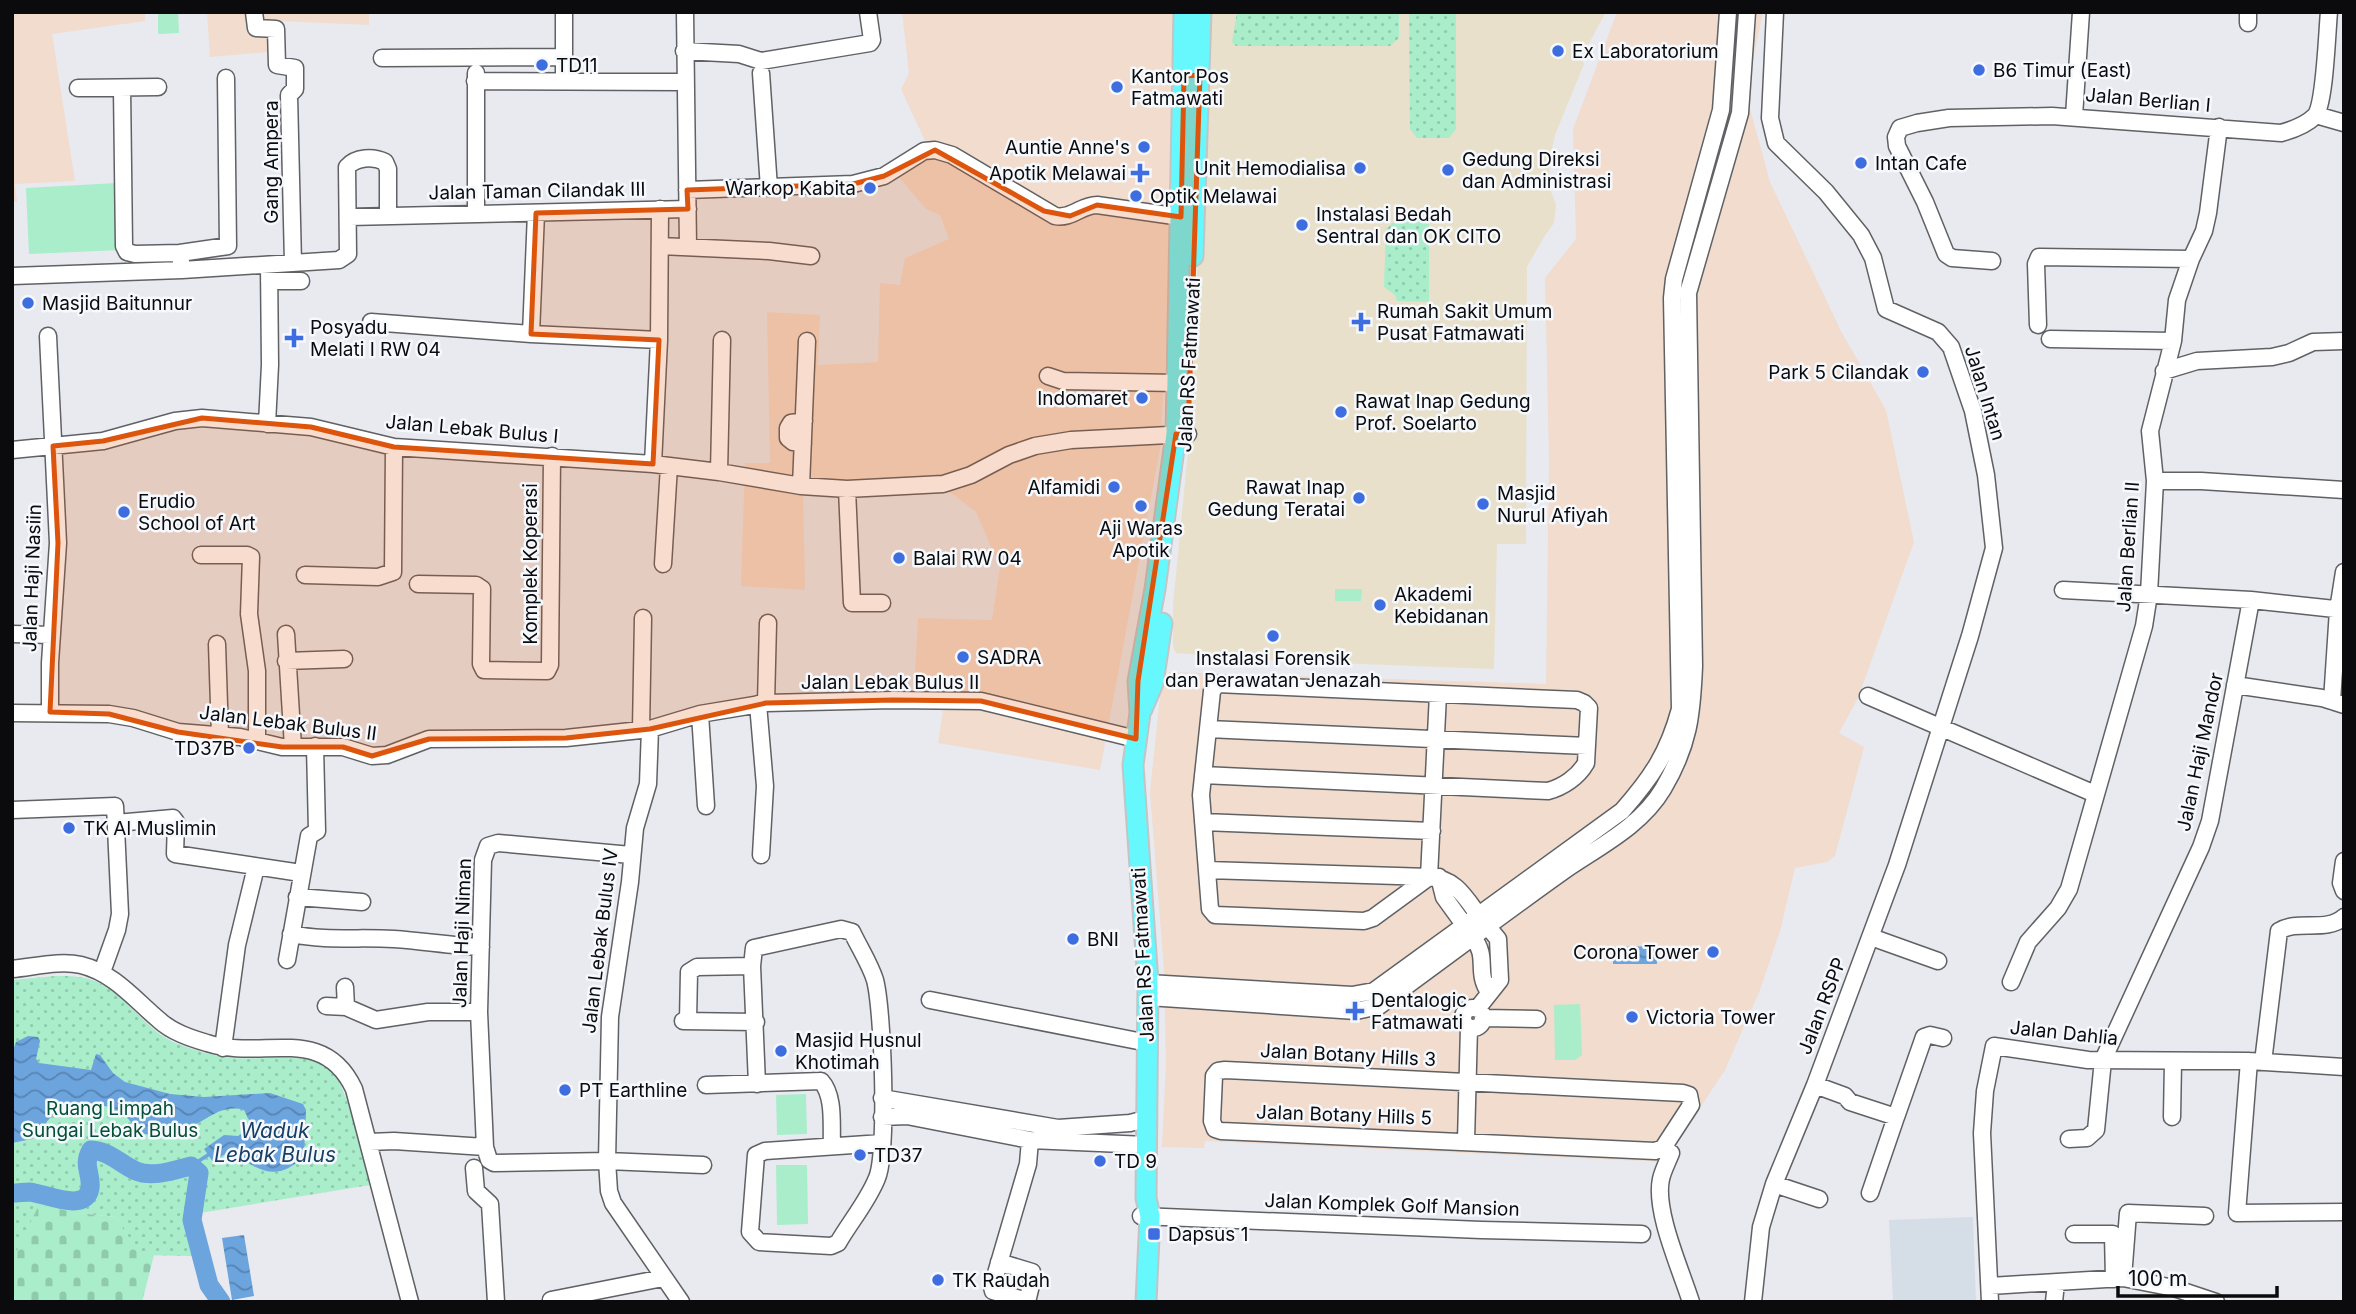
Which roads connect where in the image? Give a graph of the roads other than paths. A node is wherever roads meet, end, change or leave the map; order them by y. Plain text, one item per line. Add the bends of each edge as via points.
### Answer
1 (254, 12) edge
2 (564, 12) edge
3 (685, 12) edge
4 (868, 12) edge
5 (1184, 12) edge
6 (1201, 12) edge
7 (1728, 12) edge
8 (1747, 12) edge
9 (1775, 12) edge
10 (2081, 12) edge
11 (2329, 12) edge
12 (684, 51) junction
13 (476, 57) junction
14 (564, 57) junction
15 (382, 58) dead end
16 (761, 73) dead end
17 (1192, 76) junction
18 (226, 78) dead end
19 (475, 81) junction
20 (564, 81) junction
21 (685, 82) junction
22 (158, 87) dead end
23 (78, 88) dead end
24 (122, 88) junction
25 (2316, 115) junction
26 (2074, 116) junction
27 (2344, 123) edge
28 (2219, 127) junction
29 (1715, 135) junction
30 (1734, 139) junction
31 (769, 188) junction
32 (687, 190) junction
33 (660, 209) junction
34 (688, 209) junction
35 (536, 212) junction
36 (476, 214) junction
37 (388, 216) junction
38 (349, 217) junction
39 (1181, 218) junction
40 (660, 246) junction
41 (688, 247) junction
42 (180, 253) junction
43 (811, 256) dead end
44 (2191, 259) junction
45 (1992, 261) dead end
46 (293, 263) junction
47 (182, 270) junction
48 (269, 273) junction
49 (12, 276) edge
50 (301, 281) dead end
51 (371, 322) dead end
52 (2038, 325) dead end
53 (531, 334) junction
54 (48, 336) dead end
55 (2050, 339) dead end
56 (659, 340) junction
57 (722, 340) dead end
58 (807, 341) dead end
59 (2173, 341) junction
60 (2344, 341) edge
61 (2164, 371) junction
62 (1048, 376) dead end
63 (1177, 383) junction
64 (267, 424) junction
65 (1182, 434) junction
66 (53, 446) junction
67 (394, 447) junction
68 (12, 450) edge
69 (552, 456) junction
70 (661, 465) junction
71 (719, 472) junction
72 (2155, 481) junction
73 (801, 486) junction
74 (847, 489) junction
75 (2344, 490) edge
76 (201, 555) dead end
77 (663, 564) dead end
78 (2344, 572) edge
79 (305, 575) dead end
80 (418, 584) dead end
81 (2063, 590) dead end
82 (2149, 594) junction
83 (2251, 600) junction
84 (882, 603) dead end
85 (2341, 610) edge
86 (643, 618) dead end
87 (768, 623) dead end
88 (12, 634) edge
89 (286, 634) dead end
90 (52, 635) junction
91 (217, 645) dead end
92 (344, 659) dead end
93 (286, 661) junction
94 (1687, 666) junction
95 (2235, 685) junction
96 (1438, 694) junction
97 (1868, 696) dead end
98 (762, 703) junction
99 (2338, 703) edge
100 (50, 712) junction
101 (12, 713) edge
102 (700, 713) junction
103 (1939, 727) junction
104 (645, 729) junction
105 (1208, 729) junction
106 (220, 735) junction
107 (1136, 739) junction
108 (1436, 740) junction
109 (257, 741) junction
110 (315, 746) junction
111 (1587, 746) junction
112 (293, 747) junction
113 (1203, 775) junction
114 (1434, 786) junction
115 (2095, 794) junction
116 (706, 806) dead end
117 (12, 810) edge
118 (1203, 822) junction
119 (116, 823) junction
120 (1432, 831) junction
121 (631, 855) junction
122 (761, 855) dead end
123 (2344, 862) edge
124 (256, 867) junction
125 (1207, 870) junction
126 (301, 873) junction
127 (1434, 877) junction
128 (2344, 891) edge
129 (297, 897) junction
130 (362, 902) dead end
131 (2344, 917) edge
132 (1484, 921) junction
133 (1469, 932) junction
134 (291, 934) junction
135 (1871, 937) junction
136 (481, 947) junction
137 (287, 960) dead end
138 (1938, 961) dead end
139 (752, 966) junction
140 (12, 969) edge
141 (102, 972) junction
142 (2011, 982) dead end
143 (345, 987) dead end
144 (1148, 990) junction
145 (1489, 992) junction
146 (930, 1000) dead end
147 (326, 1006) dead end
148 (346, 1007) junction
149 (479, 1012) junction
150 (1480, 1013) junction
151 (1536, 1019) dead end
152 (756, 1022) junction
153 (1943, 1038) dead end
154 (1148, 1043) junction
155 (223, 1048) junction
156 (2103, 1060) junction
157 (2173, 1062) junction
158 (2256, 1062) junction
159 (2344, 1068) edge
160 (1468, 1082) junction
161 (757, 1084) junction
162 (706, 1085) dead end
163 (1813, 1089) junction
164 (882, 1098) junction
165 (908, 1110) junction
166 (882, 1117) junction
167 (1896, 1117) junction
168 (2172, 1117) dead end
169 (1146, 1119) junction
170 (1221, 1131) joint
171 (2068, 1139) dead end
172 (1030, 1140) junction
173 (1466, 1141) junction
174 (369, 1142) junction
175 (882, 1143) junction
176 (1146, 1145) junction
177 (832, 1146) junction
178 (485, 1147) junction
179 (1663, 1152) junction
180 (607, 1161) junction
181 (703, 1165) dead end
182 (474, 1168) dead end
183 (1774, 1184) junction
184 (1870, 1193) dead end
185 (1819, 1199) dead end
186 (1146, 1210) junction
187 (2344, 1212) edge
188 (2205, 1216) dead end
189 (1642, 1234) dead end
190 (2074, 1234) dead end
191 (999, 1262) junction
192 (663, 1278) junction
193 (2118, 1279) junction
194 (2056, 1283) junction
195 (1990, 1294) edge
196 (551, 1300) dead end
197 (1027, 1301) edge
198 (410, 1302) edge
199 (496, 1302) edge
200 (681, 1302) edge
201 (1138, 1302) edge
202 (1146, 1302) edge
203 (1691, 1302) edge
204 (1753, 1302) edge
205 (2054, 1302) edge
206 (2216, 1302) edge

1 - 46 street, Gang Ampera via 256,28 276,29 277,65 295,68 295,89 289,94
2 - 14 street
3 - 12 street
4 - 12 street via 872,41 826,52 761,61 740,54
5 - 17 main road, Jalan RS Fatmawati
6 - 17 main road, Jalan RS Fatmawati
7 - 29 street
8 - 30 street
9 - 103 street, Jalan Intan via 1770,118 1776,143 1861,235 1873,258 1886,309 1938,332 1951,347 1973,411 1994,548
10 - 26 street, Jalan Berlian I
11 - 25 street via 2322,99
12 - 21 street
13 - 14 street
13 - 15 street
13 - 19 street
14 - 20 street
16 - 31 street
17 - 39 main road, Jalan RS Fatmawati
17 - 65 main road, Jalan RS Fatmawati
18 - 42 street via 228,246
19 - 20 street
19 - 36 street
20 - 21 street
21 - 32 street
22 - 24 street
23 - 24 street
24 - 42 street via 124,246 135,254
25 - 27 street
25 - 28 street, Jalan Berlian I via 2281,133
26 - 28 street, Jalan Berlian I
26 - 45 street via 1949,118 1898,131 1897,146 1946,254
28 - 44 street, Jalan Berlian II via 2208,213
29 - 30 street
29 - 94 street via 1672,298
30 - 94 street via 1688,293
31 - 32 street
31 - 39 street via 853,184 884,176 924,151 935,150 952,155 1055,216 1070,216 1097,205
32 - 34 street
33 - 34 street, Jalan Taman Cilandak III
33 - 35 street, Jalan Taman Cilandak III
33 - 40 street
34 - 41 street
35 - 36 street, Jalan Taman Cilandak III
35 - 53 street
36 - 37 street, Jalan Taman Cilandak III
37 - 38 street, Jalan Taman Cilandak III
37 - 38 street via 388,169 385,162 370,159 352,161 347,167
38 - 46 street via 344,258
39 - 63 main road, Jalan RS Fatmawati
40 - 41 street
40 - 56 street
41 - 43 street
42 - 47 street
44 - 52 street via 2039,257
44 - 59 street, Jalan Berlian II via 2177,300
46 - 48 street
47 - 48 street
47 - 49 street
48 - 50 street
48 - 64 street
51 - 53 street
53 - 56 street
54 - 66 street, Jalan Haji Nasiin
55 - 59 street
56 - 70 street
57 - 71 street
58 - 73 street
59 - 61 street, Jalan Berlian II
60 - 61 street via 2312,342 2272,357 2197,361
61 - 72 street, Jalan Berlian II via 2150,430
62 - 63 street via 1063,381
63 - 65 main road, Jalan RS Fatmawati
64 - 66 street, Jalan Lebak Bulus I via 191,419 103,441
64 - 67 street, Jalan Lebak Bulus I via 312,427
65 - 74 street, Jalan Lebak Bulus I via 1071,440 1035,446 943,484
65 - 107 main road, Jalan RS Fatmawati via 1156,619 1138,681
66 - 68 street, Jalan Lebak Bulus I
66 - 90 street, Jalan Haji Nasiin via 58,543
67 - 69 street, Jalan Lebak Bulus I
67 - 79 street via 393,572 378,578
69 - 70 street, Jalan Lebak Bulus I
69 - 80 street, Komplek Koperasi via 547,671 484,670 482,589 477,584
70 - 71 street, Jalan Lebak Bulus I
70 - 77 street
71 - 73 street, Jalan Lebak Bulus I
72 - 75 street
72 - 82 street, Jalan Berlian II
73 - 74 street, Jalan Lebak Bulus I
74 - 84 street via 852,603
76 - 109 street via 251,557 249,614 257,671
78 - 85 street
81 - 82 street
82 - 83 street
82 - 115 street, Jalan Berlian II via 2135,660
83 - 85 street
83 - 95 street, Jalan Haji Mandor
85 - 99 street
86 - 104 street
87 - 98 street
88 - 90 street
89 - 93 street
90 - 100 street, Jalan Haji Nasiin
91 - 106 street
92 - 93 street
93 - 112 street
94 - 132 street via 1692,718 1684,748 1662,790 1636,822
95 - 99 street
95 - 156 street, Jalan Haji Mandor via 2201,847
96 - 105 street via 1217,684 1212,691
96 - 108 street
96 - 111 street via 1577,700 1589,708
97 - 103 street
98 - 102 street, Jalan Lebak Bulus II
98 - 107 street, Jalan Lebak Bulus II via 981,701
98 - 122 street via 765,786
100 - 101 street, Jalan Lebak Bulus II
100 - 106 street, Jalan Lebak Bulus II via 108,714 178,732
102 - 104 street, Jalan Lebak Bulus II
102 - 116 street
103 - 115 street
103 - 135 street, Jalan RSPP
104 - 110 street, Jalan Lebak Bulus II via 566,738 429,739 380,756
104 - 121 street, Jalan Lebak Bulus IV via 648,783
105 - 108 street
105 - 113 street
106 - 109 street, Jalan Lebak Bulus II
107 - 144 main road, Jalan RS Fatmawati via 1133,785
108 - 111 street
108 - 114 street
109 - 112 street, Jalan Lebak Bulus II
110 - 112 street, Jalan Lebak Bulus II
110 - 126 street via 317,831 309,836
111 - 114 street via 1581,771 1548,791
113 - 114 street
113 - 118 street
114 - 120 street
115 - 142 street, Jalan Berlian II via 2069,889 2028,942
117 - 119 street via 113,805
118 - 120 street
118 - 125 street
119 - 124 street via 173,818 175,853
119 - 141 street via 120,914
120 - 127 street
121 - 136 street, Jalan Haji Niman via 498,843 488,846 483,860
121 - 180 street, Jalan Lebak Bulus IV via 610,1017
123 - 128 street
124 - 126 street
124 - 155 street via 237,945
125 - 127 street
125 - 127 street via 1210,909 1215,915 1364,921
126 - 129 street
127 - 132 street via 1458,887
127 - 133 street
129 - 130 street
129 - 134 street
131 - 158 street via 2332,924 2279,931
132 - 133 street
132 - 145 street via 1499,939 1500,980
133 - 144 street via 1379,1006 1356,1011
133 - 145 street via 1481,948 1482,982
134 - 136 street
134 - 137 street
135 - 138 street
135 - 163 street, Jalan RSPP
136 - 149 street, Jalan Haji Niman
139 - 152 street
139 - 152 street via 697,967 689,972 685,1021
139 - 164 street via 758,946 841,929 852,932 875,980 881,1017
140 - 141 street via 61,964
141 - 155 street via 160,1022 186,1037
143 - 148 street
144 - 154 main road, Jalan RS Fatmawati
145 - 150 street
146 - 154 street
147 - 148 street
148 - 149 street via 376,1020 428,1012
149 - 178 street, Jalan Haji Niman
150 - 151 street
150 - 160 street via 1478,1027 1469,1027
152 - 161 street
153 - 167 street via 1924,1037
154 - 169 main road, Jalan RS Fatmawati
155 - 174 street via 289,1047 332,1060 345,1071 354,1089
156 - 157 street, Jalan Dahlia
156 - 171 street, Jalan Haji Mandor via 2096,1130 2087,1138
156 - 195 street, Jalan Dahlia via 1994,1046 1982,1133
157 - 158 street, Jalan Dahlia
157 - 168 street
158 - 159 street, Jalan Dahlia
158 - 187 street via 2237,1213
160 - 170 street, Jalan Botany Hills 3 via 1218,1071 1212,1121
160 - 173 street
160 - 179 street, Jalan Botany Hills 3 via 1689,1095 1691,1105
161 - 162 street
161 - 177 street via 821,1081 830,1102
163 - 167 street via 1845,1096 1850,1102
163 - 183 street, Jalan RSPP
164 - 165 street
164 - 166 street
165 - 166 street
165 - 169 street via 1058,1128
165 - 172 street
166 - 175 street
167 - 184 street
169 - 176 main road, Jalan RS Fatmawati
170 - 173 street, Jalan Botany Hills 5
172 - 176 street
172 - 191 street via 1028,1164
173 - 179 street, Jalan Botany Hills 5
174 - 178 street
174 - 198 street
175 - 177 street
175 - 177 street via 878,1177 838,1243 759,1242 750,1232 756,1156 765,1151
176 - 186 main road, Jalan RS Fatmawati
178 - 180 street, Jalan Haji Niman via 495,1163
179 - 203 street via 1661,1195 1666,1226
180 - 181 street
180 - 192 street, Jalan Lebak Bulus IV via 613,1203
182 - 199 street via 476,1191 490,1203
183 - 185 street
183 - 204 street, Jalan RSPP via 1758,1243
186 - 189 street, Jalan Komplek Golf Mansion via 1481,1230
186 - 201 main road, Jalan RS Fatmawati
186 - 202 main road, Jalan RS Fatmawati
188 - 193 street via 2128,1213
190 - 193 street via 2113,1234
191 - 197 street via 1032,1272
191 - 197 street via 993,1291
192 - 196 street
192 - 200 street, Jalan Lebak Bulus IV
193 - 194 street
193 - 206 street
194 - 195 street
194 - 205 street

